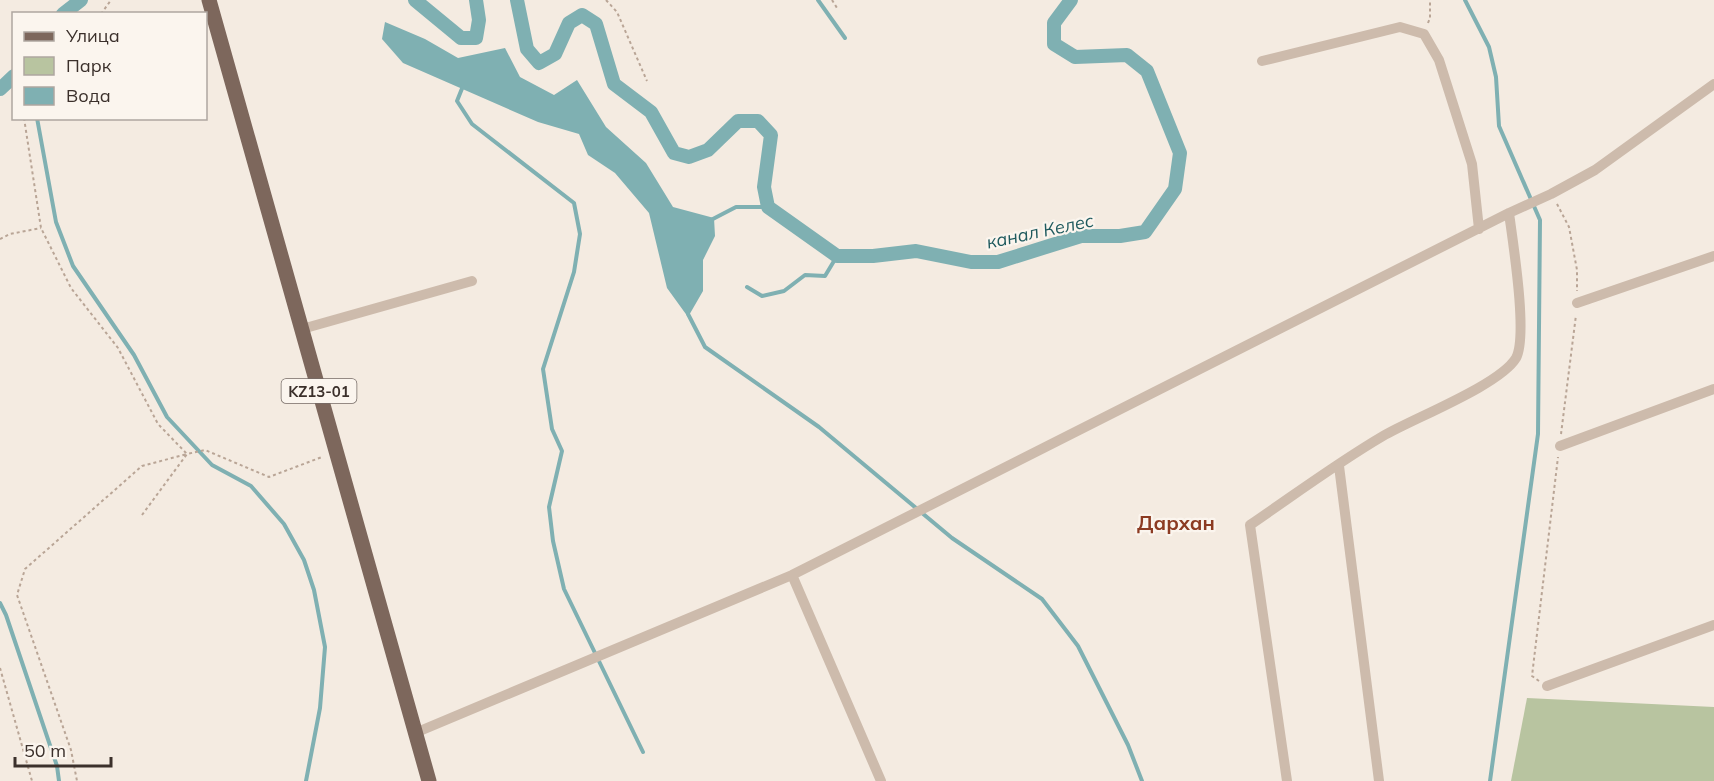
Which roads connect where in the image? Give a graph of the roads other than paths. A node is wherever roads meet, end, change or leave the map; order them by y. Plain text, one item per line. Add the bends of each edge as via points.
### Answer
1 (209, 0) edge
2 (1262, 61) dead end
3 (1714, 84) edge
4 (1509, 213) junction
5 (1479, 229) junction
6 (1714, 256) edge
7 (472, 281) dead end
8 (1577, 303) dead end
9 (302, 329) junction
10 (1714, 389) edge
11 (1560, 446) dead end
12 (1339, 466) junction
13 (792, 575) junction
14 (1714, 624) edge
15 (1547, 686) dead end
16 (415, 733) junction
17 (429, 781) edge
18 (881, 781) edge
19 (1287, 781) edge
20 (1379, 781) edge

1 - 9 main road, KZ13-01
2 - 5 street via 1400,27 1424,34 1439,60 1472,164
3 - 4 street via 1595,170
4 - 5 street
4 - 12 street via 1521,342 1515,359 1499,376 1383,436
5 - 13 street
6 - 8 street
7 - 9 street
9 - 16 main road, KZ13-01
10 - 11 street
12 - 19 street via 1250,525
12 - 20 street
13 - 16 street
13 - 18 street
14 - 15 street
16 - 17 main road, KZ13-01

